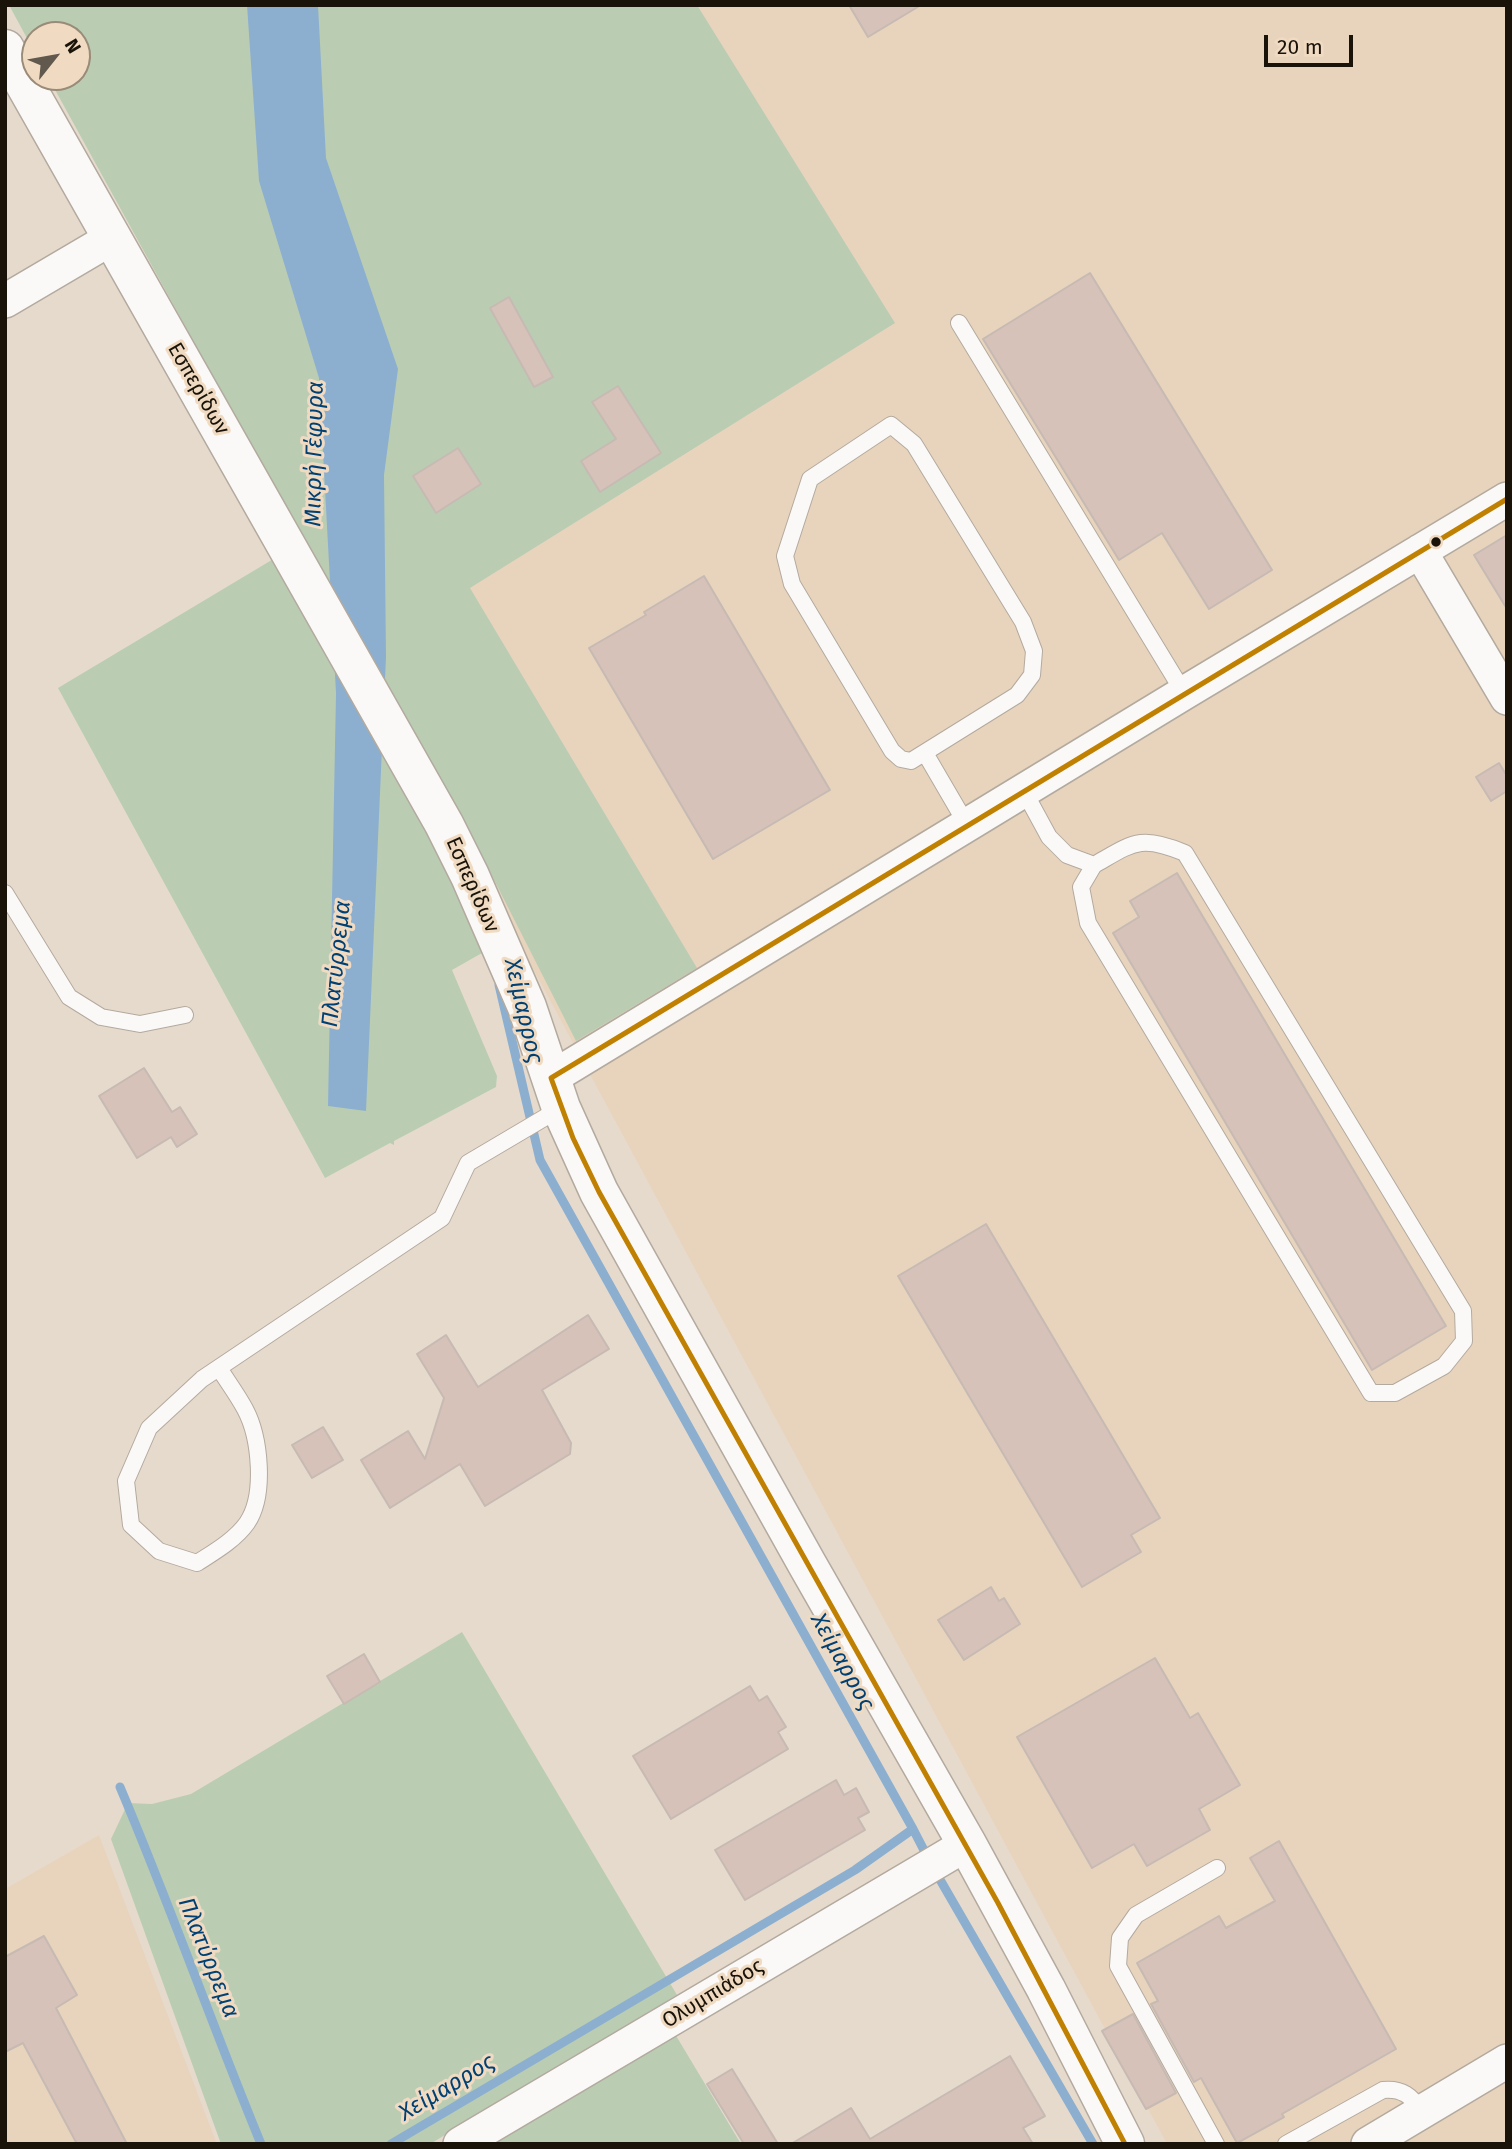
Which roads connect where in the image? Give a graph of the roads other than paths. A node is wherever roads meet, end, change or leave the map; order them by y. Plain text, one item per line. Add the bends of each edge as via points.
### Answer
1 (5, 49) edge
2 (112, 238) junction
3 (5, 301) edge
4 (959, 323) dead end
5 (1507, 499) edge
6 (1420, 551) junction
7 (1184, 693) junction
8 (1507, 698) edge
9 (925, 753) junction
10 (1024, 791) junction
11 (967, 825) junction
12 (1094, 865) junction
13 (5, 893) edge
14 (185, 1015) dead end
15 (556, 1093) junction
16 (219, 1368) junction
17 (967, 1844) junction
18 (1217, 1868) dead end
19 (1507, 2061) edge
20 (1422, 2112) junction
21 (460, 2144) edge
22 (1125, 2144) edge
23 (1216, 2144) edge
24 (1286, 2144) edge
25 (1368, 2144) edge

1 - 2 street, Εσπερίδων
2 - 3 street
2 - 15 street, Εσπερίδων via 444,824 527,1007
4 - 7 lane
5 - 6 street
6 - 7 street
6 - 8 street
7 - 10 street
9 - 9 lane via 911,761 892,751 792,584 785,556 810,479 891,425 914,444 1023,622 1034,651 1032,675 1017,695
9 - 11 lane
10 - 11 street
10 - 12 lane via 1049,837 1067,855
11 - 15 street
12 - 12 lane via 1137,841 1185,853 1463,1311 1464,1341 1444,1366 1395,1393 1371,1393 1088,923 1081,887
13 - 14 lane via 69,997 102,1017 140,1024
15 - 16 lane via 468,1163 442,1218
15 - 17 street, Εσπερίδων via 583,1160 621,1233
16 - 16 lane via 149,1428 126,1481 131,1525 159,1551 197,1563 247,1522 257,1494 258,1454 246,1411
17 - 21 street, Ολυμπιάδος
17 - 22 street, Εσπερίδων
18 - 23 lane via 1136,1915 1120,1938 1118,1966
19 - 20 street
20 - 24 lane via 1403,2092 1383,2090
20 - 25 street

